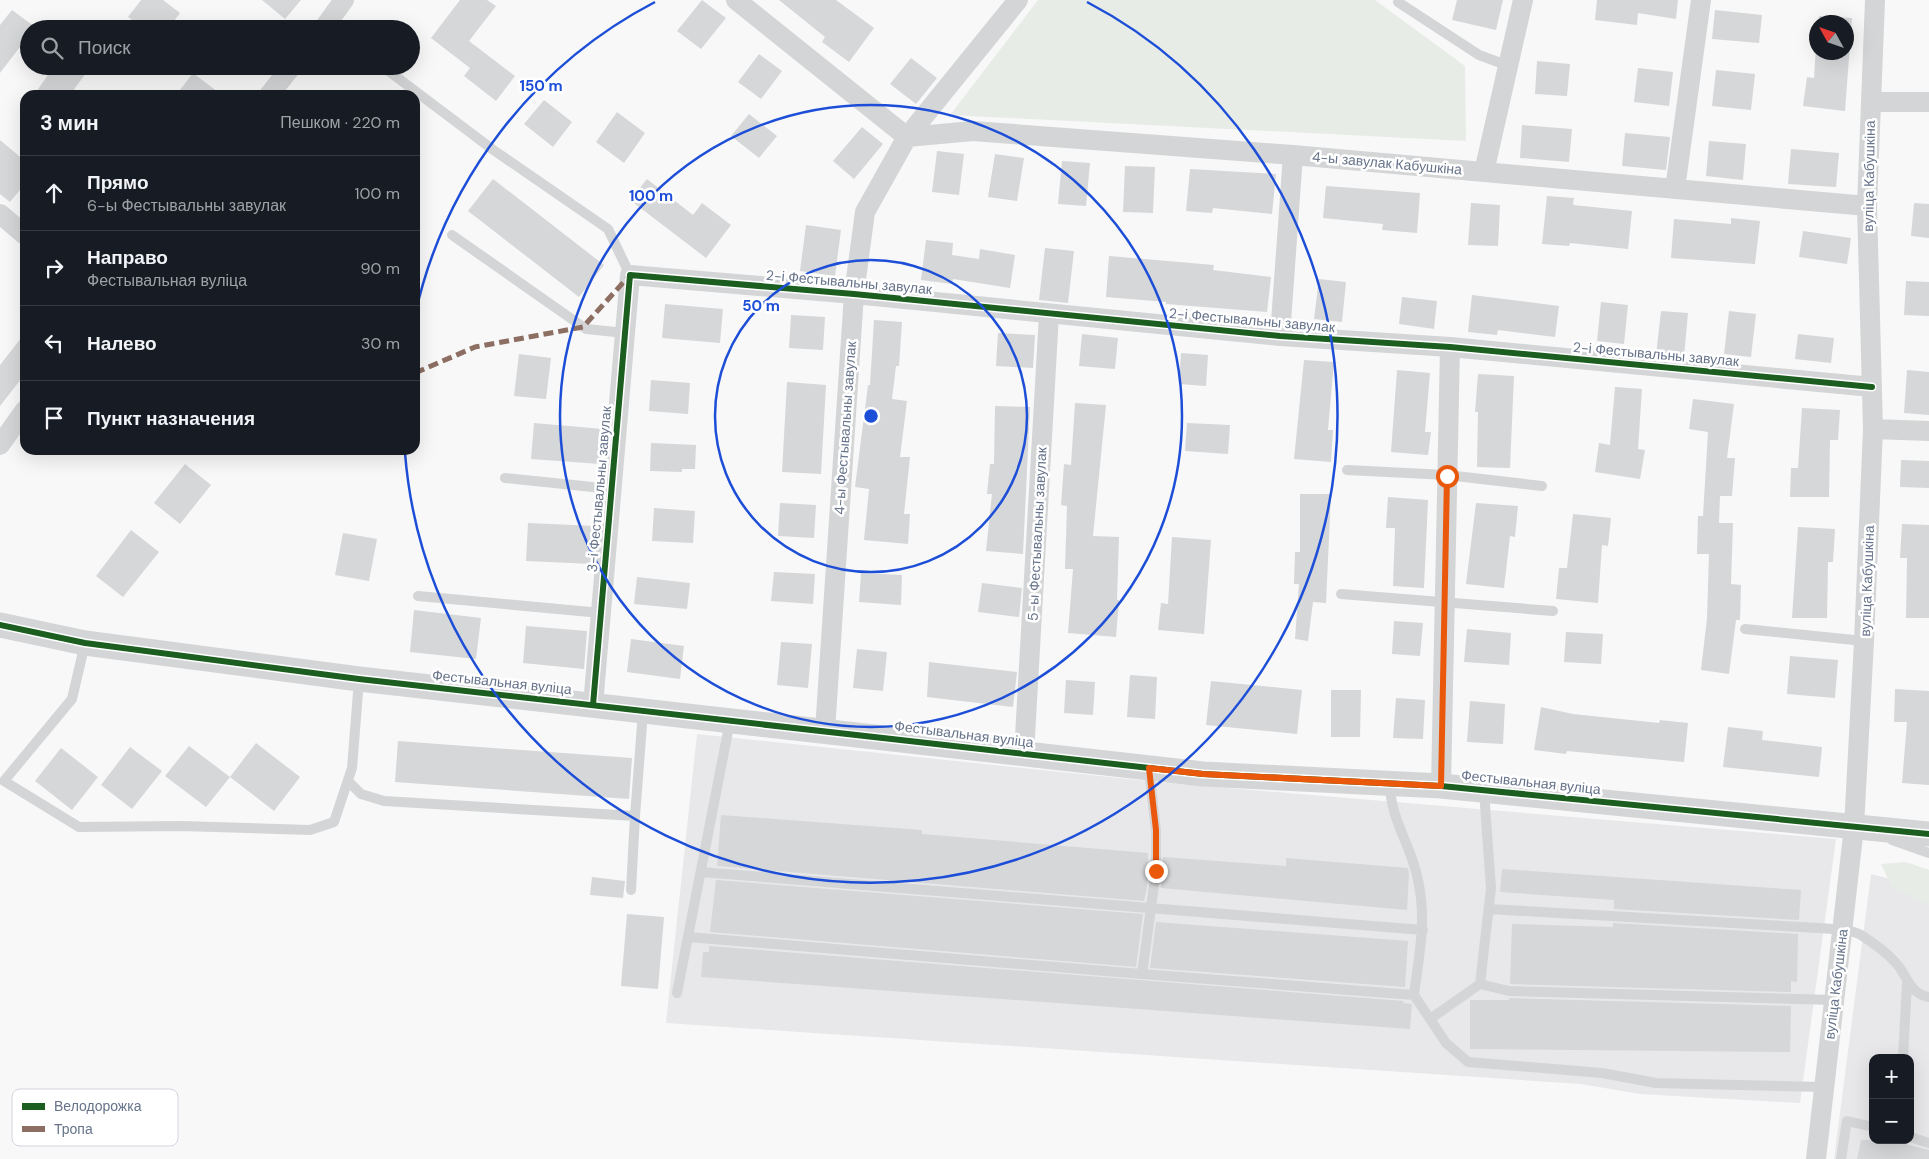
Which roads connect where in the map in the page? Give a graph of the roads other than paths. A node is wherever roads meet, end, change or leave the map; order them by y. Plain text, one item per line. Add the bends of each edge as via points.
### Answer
1 (344, 0) edge
2 (736, 0) edge
3 (1018, 0) edge
4 (1523, 0) edge
5 (1701, 0) edge
6 (1875, 0) edge
7 (1398, 2) dead end
8 (332, 20) edge
9 (1509, 66) junction
10 (285, 75) edge
11 (394, 75) edge
12 (273, 90) edge
13 (414, 90) edge
14 (420, 95) edge
15 (1871, 102) junction
16 (1929, 102) edge
17 (907, 137) junction
18 (1293, 155) junction
19 (1484, 172) junction
20 (1674, 189) junction
21 (1867, 206) junction
22 (0, 214) edge
23 (20, 231) edge
24 (452, 235) dead end
25 (630, 275) junction
26 (854, 294) junction
27 (1049, 314) junction
28 (625, 333) junction
29 (1280, 336) junction
30 (1450, 347) junction
31 (1872, 387) junction
32 (20, 417) edge
33 (1873, 430) junction
34 (1929, 431) edge
35 (0, 444) edge
36 (1347, 470) dead end
37 (1447, 476) junction
38 (506, 478) dead end
39 (1542, 486) dead end
40 (612, 489) junction
41 (1341, 594) dead end
42 (418, 596) dead end
43 (1445, 601) junction
44 (1553, 611) dead end
45 (601, 613) junction
46 (0, 625) edge
47 (1746, 629) dead end
48 (1864, 640) junction
49 (85, 644) junction
50 (359, 678) junction
51 (593, 705) junction
52 (643, 710) junction
53 (730, 720) junction
54 (825, 731) junction
55 (1024, 754) junction
56 (1149, 768) junction
57 (348, 781) junction
58 (2, 783) edge
59 (1390, 783) junction
60 (1441, 786) junction
61 (1484, 790) junction
62 (634, 816) junction
63 (1854, 826) junction
64 (1929, 834) edge
65 (1929, 853) edge
66 (701, 872) junction
67 (631, 890) dead end
68 (1151, 909) junction
69 (1489, 909) junction
70 (1422, 930) junction
71 (1842, 931) junction
72 (688, 937) junction
73 (1142, 974) junction
74 (1907, 983) junction
75 (1480, 984) junction
76 (677, 993) dead end
77 (1414, 995) junction
78 (1929, 996) edge
79 (1835, 1000) junction
80 (1430, 1019) junction
81 (1903, 1054) edge
82 (1824, 1087) junction
83 (1869, 1126) edge
84 (1914, 1138) edge
85 (1929, 1143) edge
86 (1816, 1159) edge
87 (1842, 1159) edge

1 - 8 street
2 - 17 street
3 - 17 street, 4-ы Фестывальны завулак
4 - 9 street
5 - 20 street
6 - 15 street, вуліца Кабушкіна
7 - 9 lane via 1479,55
9 - 19 street
10 - 12 street
11 - 13 lane
14 - 25 lane via 608,229
15 - 16 street
15 - 21 street, вуліца Кабушкіна
17 - 18 street, 4-ы завулак Кабушкіна via 973,131
17 - 26 street, 4-ы Фестывальны завулак via 865,212
18 - 19 street, 4-ы завулак Кабушкіна
18 - 29 street
19 - 20 street, 4-ы завулак Кабушкіна
20 - 21 street, 4-ы завулак Кабушкіна
21 - 31 street, вуліца Кабушкіна
22 - 23 street
24 - 28 lane via 586,329
25 - 26 street, 2-і Фестывальны завулак
25 - 28 street, 3-і Фестывальны завулак
26 - 27 street, 2-і Фестывальны завулак
26 - 54 street, 4-ы Фестывальны завулак
27 - 29 street, 2-і Фестывальны завулак
27 - 55 street, 5-ы Фестывальны завулак
28 - 40 street, 3-і Фестывальны завулак
29 - 30 street, 2-і Фестывальны завулак
30 - 31 street, 2-і Фестывальны завулак
30 - 37 street
31 - 33 street, вуліца Кабушкіна
32 - 35 street
33 - 34 street
33 - 48 street, вуліца Кабушкіна
36 - 37 lane
37 - 39 lane
37 - 43 street
38 - 40 lane
40 - 45 street, 3-і Фестывальны завулак
41 - 43 lane
42 - 45 lane
43 - 44 lane
43 - 60 street
45 - 51 street, 3-і Фестывальны завулак
46 - 49 street, Фестывальная вуліца
47 - 48 lane
48 - 63 street, вуліца Кабушкіна
49 - 50 street, Фестывальная вуліца
49 - 58 lane via 72,699
50 - 51 street, Фестывальная вуліца
50 - 57 lane via 352,768
51 - 52 street, Фестывальная вуліца
52 - 53 street, Фестывальная вуліца
52 - 62 lane
53 - 54 street, Фестывальная вуліца
53 - 66 lane
54 - 55 street, Фестывальная вуліца
55 - 56 street, Фестывальная вуліца
56 - 59 street, Фестывальная вуліца via 1203,774
56 - 68 lane via 1156,830 1156,871
57 - 58 lane via 334,822 310,830 79,827
57 - 62 lane via 361,794 384,801
59 - 60 street, Фестывальная вуліца
59 - 70 lane via 1392,806 1418,878 1424,919
60 - 61 street, Фестывальная вуліца
61 - 63 street, Фестывальная вуліца
61 - 69 lane via 1491,888
62 - 67 lane
63 - 64 street, Фестывальная вуліца
63 - 65 lane
63 - 71 street, вуліца Кабушкіна
66 - 68 lane
66 - 72 lane
68 - 70 lane
68 - 73 lane
69 - 71 lane
69 - 75 lane
70 - 77 lane
71 - 74 lane via 1859,934 1894,960
71 - 79 street, вуліца Кабушкіна
72 - 73 lane
72 - 76 lane
73 - 77 lane
74 - 78 lane via 1921,996
74 - 81 lane
75 - 79 lane via 1509,991
75 - 80 lane
77 - 80 lane
79 - 82 street, вуліца Кабушкіна
80 - 82 lane via 1446,1043 1468,1062 1602,1074 1656,1083
82 - 86 street, вуліца Кабушкіна
83 - 87 lane via 1848,1121
84 - 85 lane

